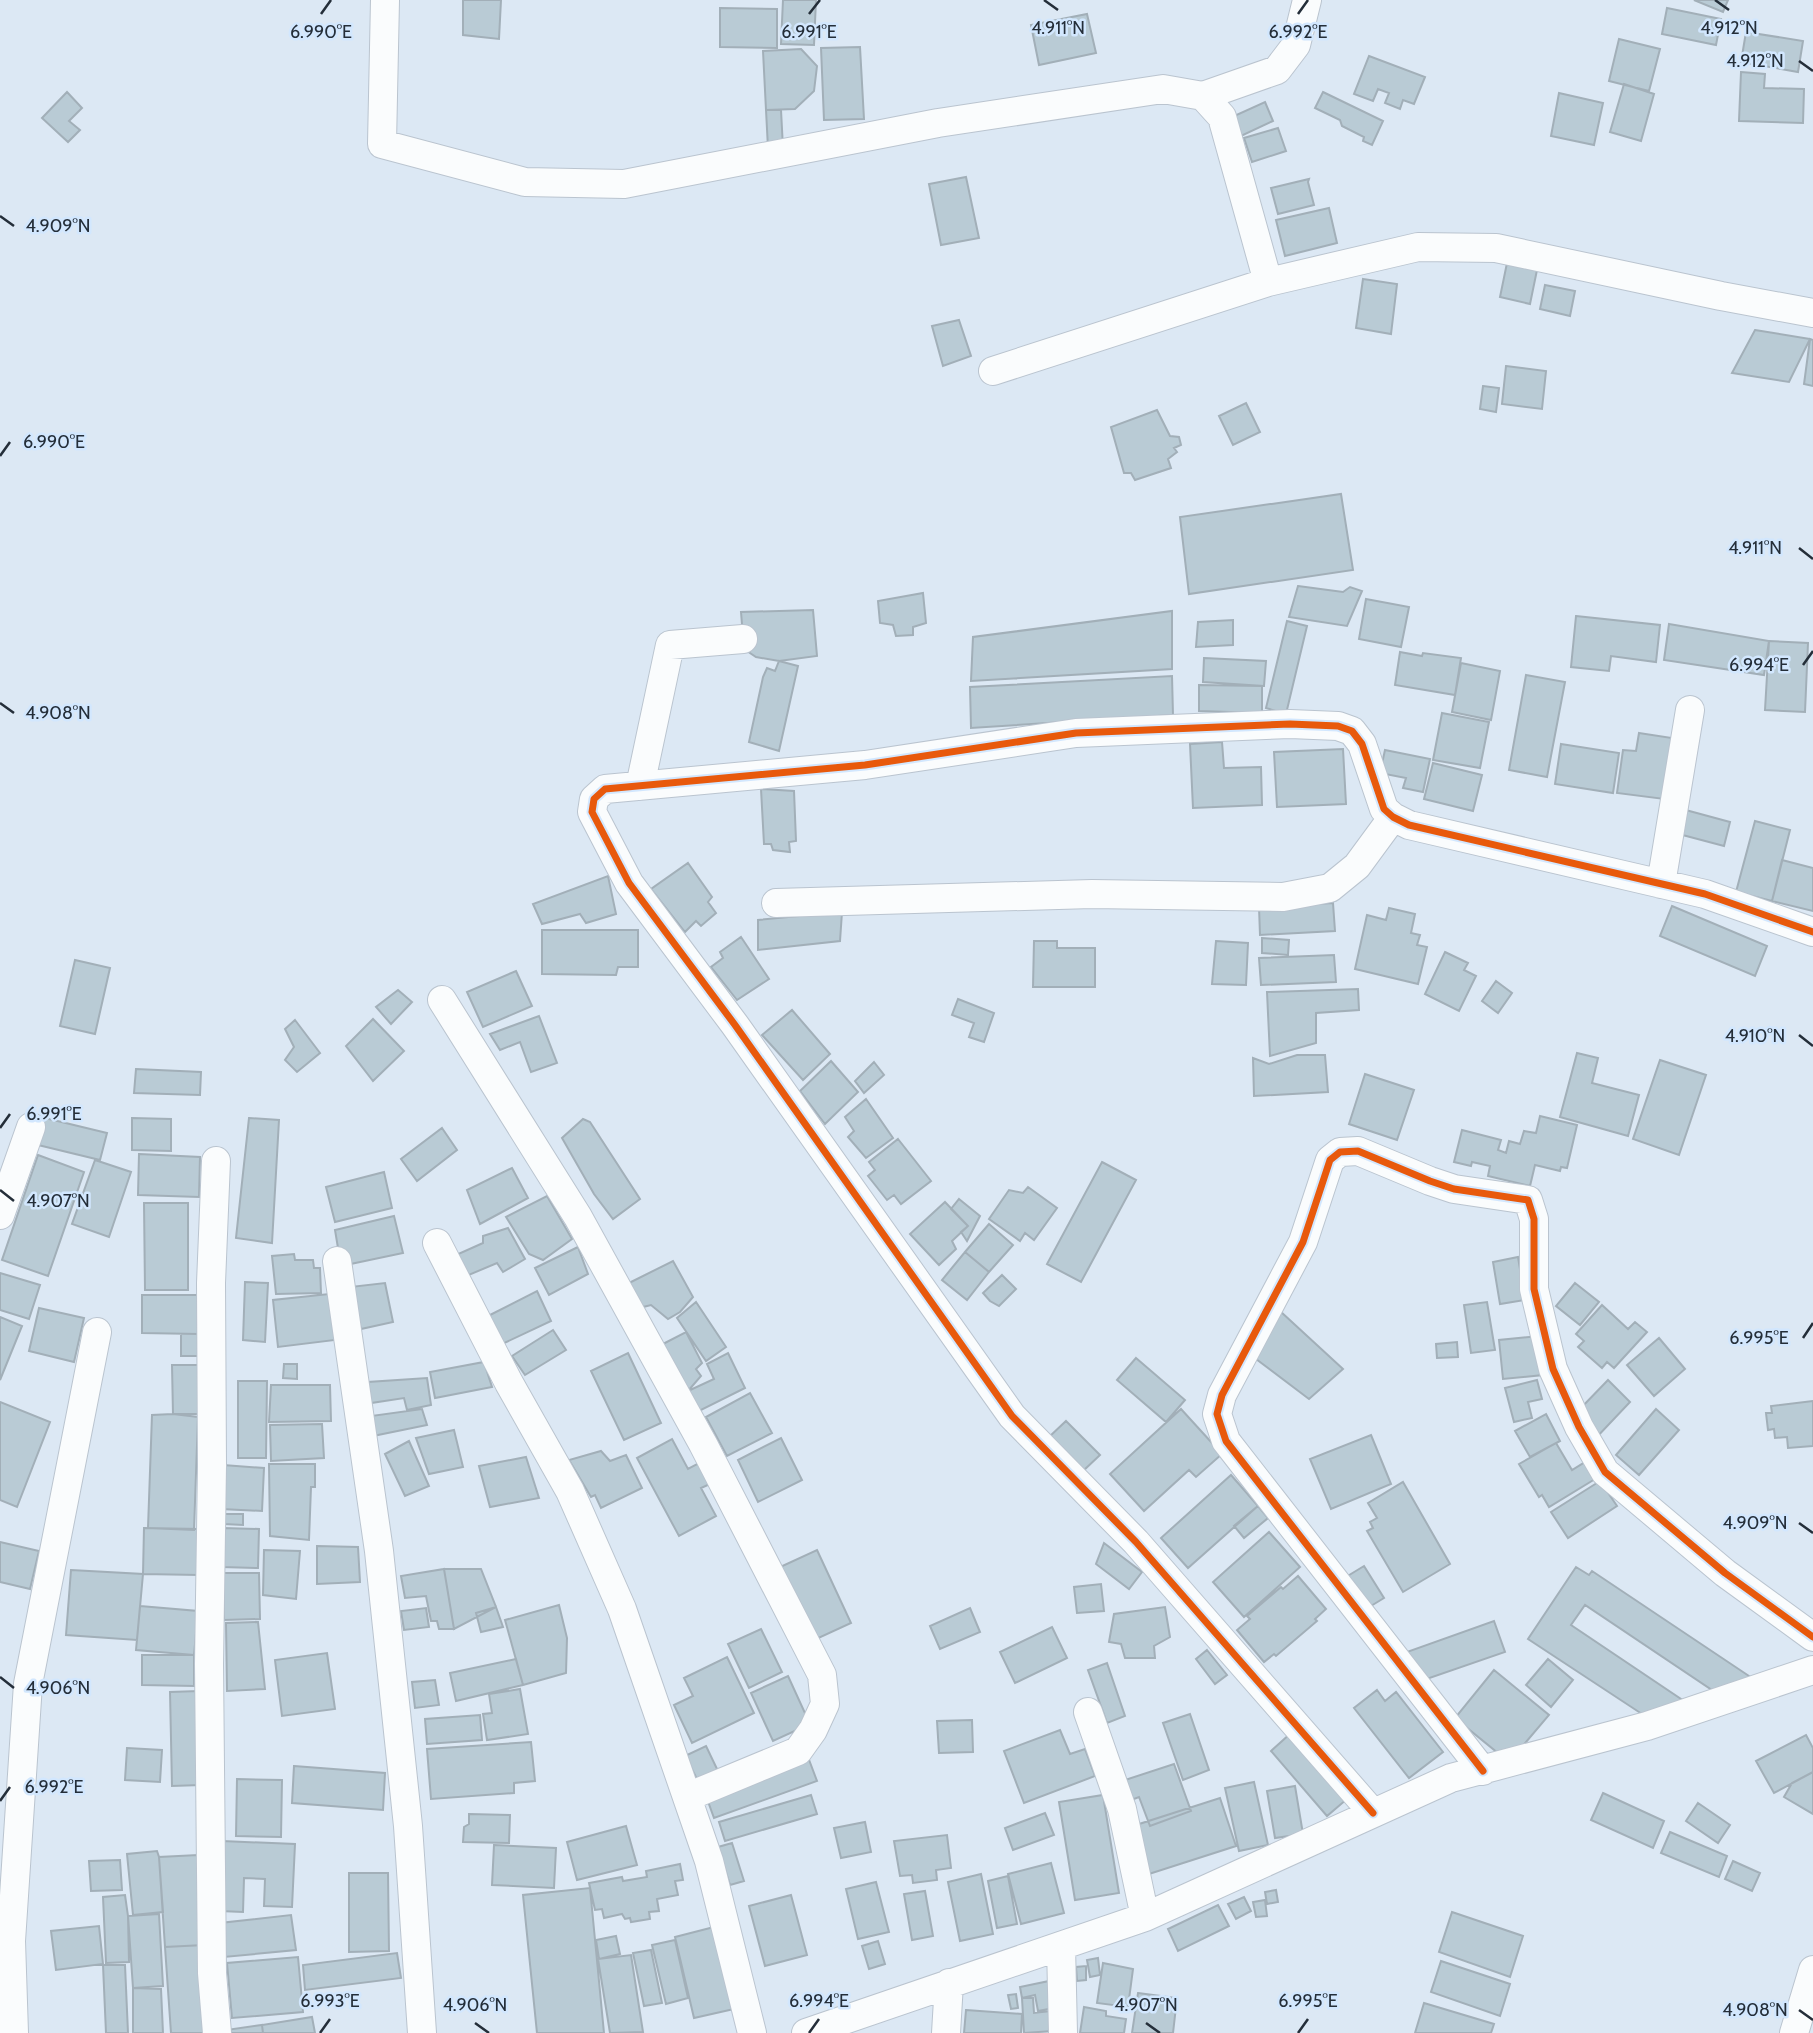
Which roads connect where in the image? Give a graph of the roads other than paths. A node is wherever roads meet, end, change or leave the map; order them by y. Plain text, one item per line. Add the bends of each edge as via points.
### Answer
1 (385, 0) edge
2 (1307, 0) edge
3 (1203, 96) junction
4 (1268, 282) junction
5 (1813, 313) edge
6 (993, 371) dead end
7 (743, 639) dead end
8 (1690, 710) dead end
9 (640, 786) junction
10 (1393, 817) junction
11 (1661, 884) junction
12 (776, 903) dead end
13 (1813, 932) edge
14 (442, 1000) dead end
15 (30, 1127) dead end
16 (216, 1161) dead end
17 (0, 1215) edge
18 (437, 1243) dead end
19 (337, 1261) dead end
20 (97, 1332) dead end
21 (1813, 1637) edge
22 (1813, 1670) edge
23 (1087, 1712) dead end
24 (1483, 1771) junction
25 (687, 1797) junction
26 (1373, 1813) junction
27 (1145, 1917) junction
28 (1061, 1945) junction
29 (1813, 1970) edge
30 (949, 1983) junction
31 (14, 2033) edge
32 (217, 2033) edge
33 (422, 2033) edge
34 (752, 2033) edge
35 (806, 2033) edge
36 (946, 2033) edge
37 (1063, 2033) edge
38 (1794, 2033) edge

1 - 3 street via 382,144 525,182 624,184 938,123 1164,89
2 - 3 street via 1296,46 1277,70
3 - 4 street via 1222,117
4 - 5 street via 1418,247 1496,248
4 - 6 street
7 - 9 street via 670,645
8 - 11 street
9 - 10 street via 865,765 1076,733 1290,724 1352,731 1362,744 1384,809
9 - 26 street via 606,789 594,799 592,812 629,883 1012,1416 1136,1542
10 - 11 street via 1409,825
10 - 12 street via 1357,866 1330,888 1283,897 1092,894
11 - 13 street
14 - 25 street via 578,1217 703,1444 822,1675 825,1704 798,1751
15 - 17 street
16 - 32 street via 209,1678 212,1973
18 - 25 street via 570,1491 622,1609
19 - 33 street via 379,1551 408,1826
20 - 31 street via 28,1684 11,1941
21 - 24 street via 1725,1573 1605,1472 1553,1369 1534,1289 1534,1219 1528,1200 1454,1189 1358,1151 1340,1152 1330,1160 1303,1242 1222,1395 1217,1414 1226,1441
22 - 24 street via 1647,1726
23 - 27 street via 1122,1809
24 - 26 street via 1451,1779
25 - 34 street via 709,1861
26 - 27 street
27 - 28 street
28 - 30 street
28 - 37 street
29 - 38 street
30 - 35 street
30 - 36 street

